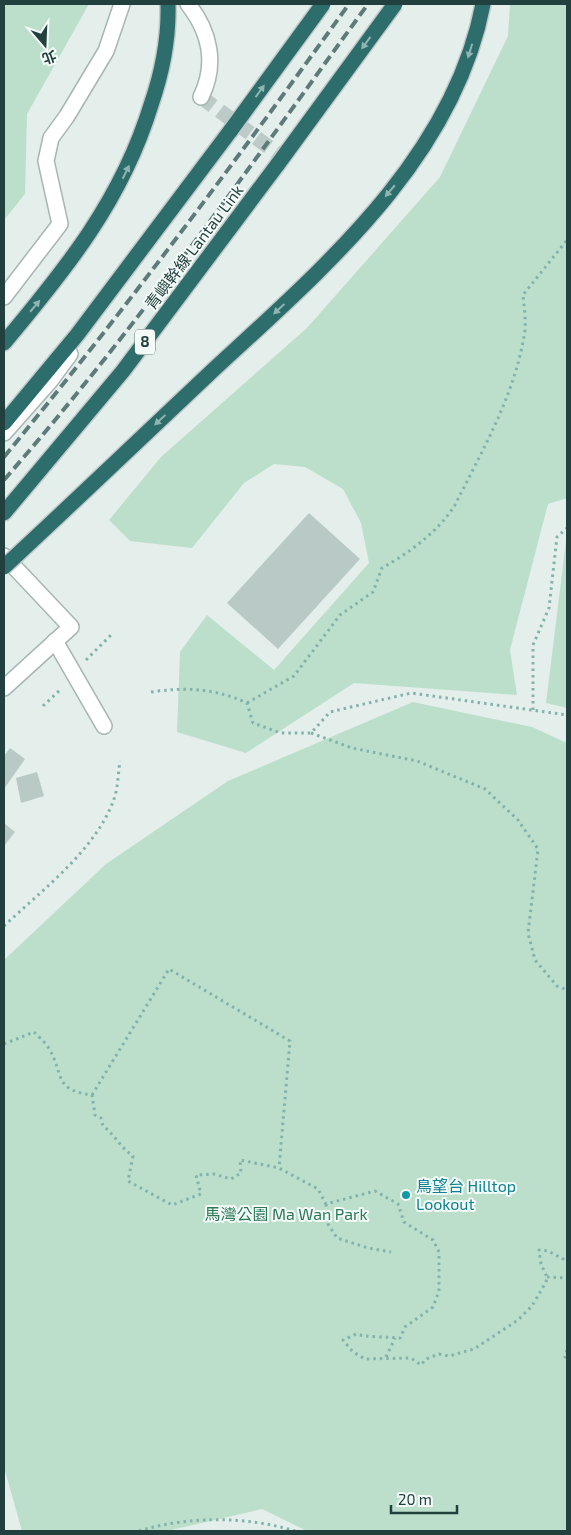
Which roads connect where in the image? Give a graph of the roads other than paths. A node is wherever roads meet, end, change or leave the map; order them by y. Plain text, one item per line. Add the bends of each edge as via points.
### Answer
1 (122, 4) edge
2 (168, 4) edge
3 (188, 4) edge
4 (323, 4) edge
5 (395, 4) edge
6 (483, 4) edge
7 (200, 97) dead end
8 (234, 132) junction
9 (276, 162) junction
10 (4, 297) edge
11 (4, 343) edge
12 (4, 423) edge
13 (4, 433) edge
14 (4, 504) edge
15 (4, 513) edge
16 (4, 556) edge
17 (4, 567) edge
18 (55, 641) junction
19 (4, 688) edge
20 (104, 726) dead end

1 - 10 street via 106,52 51,138 46,161 60,224
11 -> 2 highway via 78,252 128,167 159,81
3 - 7 street via 208,36 206,87
8 -> 4 highway, bridge
5 -> 9 highway, 8, bridge
6 -> 17 highway, bridge via 466,64 447,107 424,146 366,219 301,288
8 - 12 highway
8 - 13 street, 青嶼幹線 Lantau Link via 50,381
9 - 14 street, 青嶼幹線 Lantau Link via 118,367
9 - 15 highway, 青嶼幹線 Lantau Link / 8 via 123,371
16 - 18 street via 70,626
18 - 19 street
18 - 20 street

